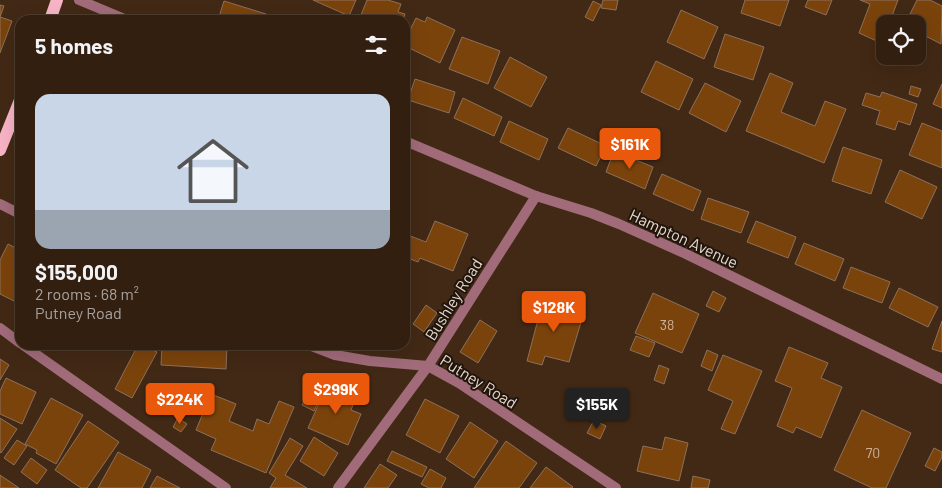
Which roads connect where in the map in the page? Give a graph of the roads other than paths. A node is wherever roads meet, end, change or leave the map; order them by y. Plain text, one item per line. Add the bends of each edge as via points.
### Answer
1 (57, 0) edge
2 (79, 0) edge
3 (52, 15) edge
4 (115, 15) edge
5 (15, 112) edge
6 (410, 144) edge
7 (0, 150) edge
8 (536, 196) junction
9 (0, 204) edge
10 (15, 212) edge
11 (0, 328) edge
12 (15, 339) edge
13 (30, 350) edge
14 (323, 350) edge
15 (428, 366) junction
16 (942, 379) edge
17 (226, 488) edge
18 (338, 488) edge
19 (616, 488) edge

1 - 3 main road
2 - 4 street
5 - 7 main road
6 - 8 street, Hampton Avenue
8 - 15 street, Bushley Road
8 - 16 street, Hampton Avenue via 592,213 686,254
9 - 10 street
11 - 12 street
13 - 17 street
14 - 15 street, Putney Road via 370,361
15 - 18 street, Bushley Road
15 - 19 street, Putney Road via 459,383

